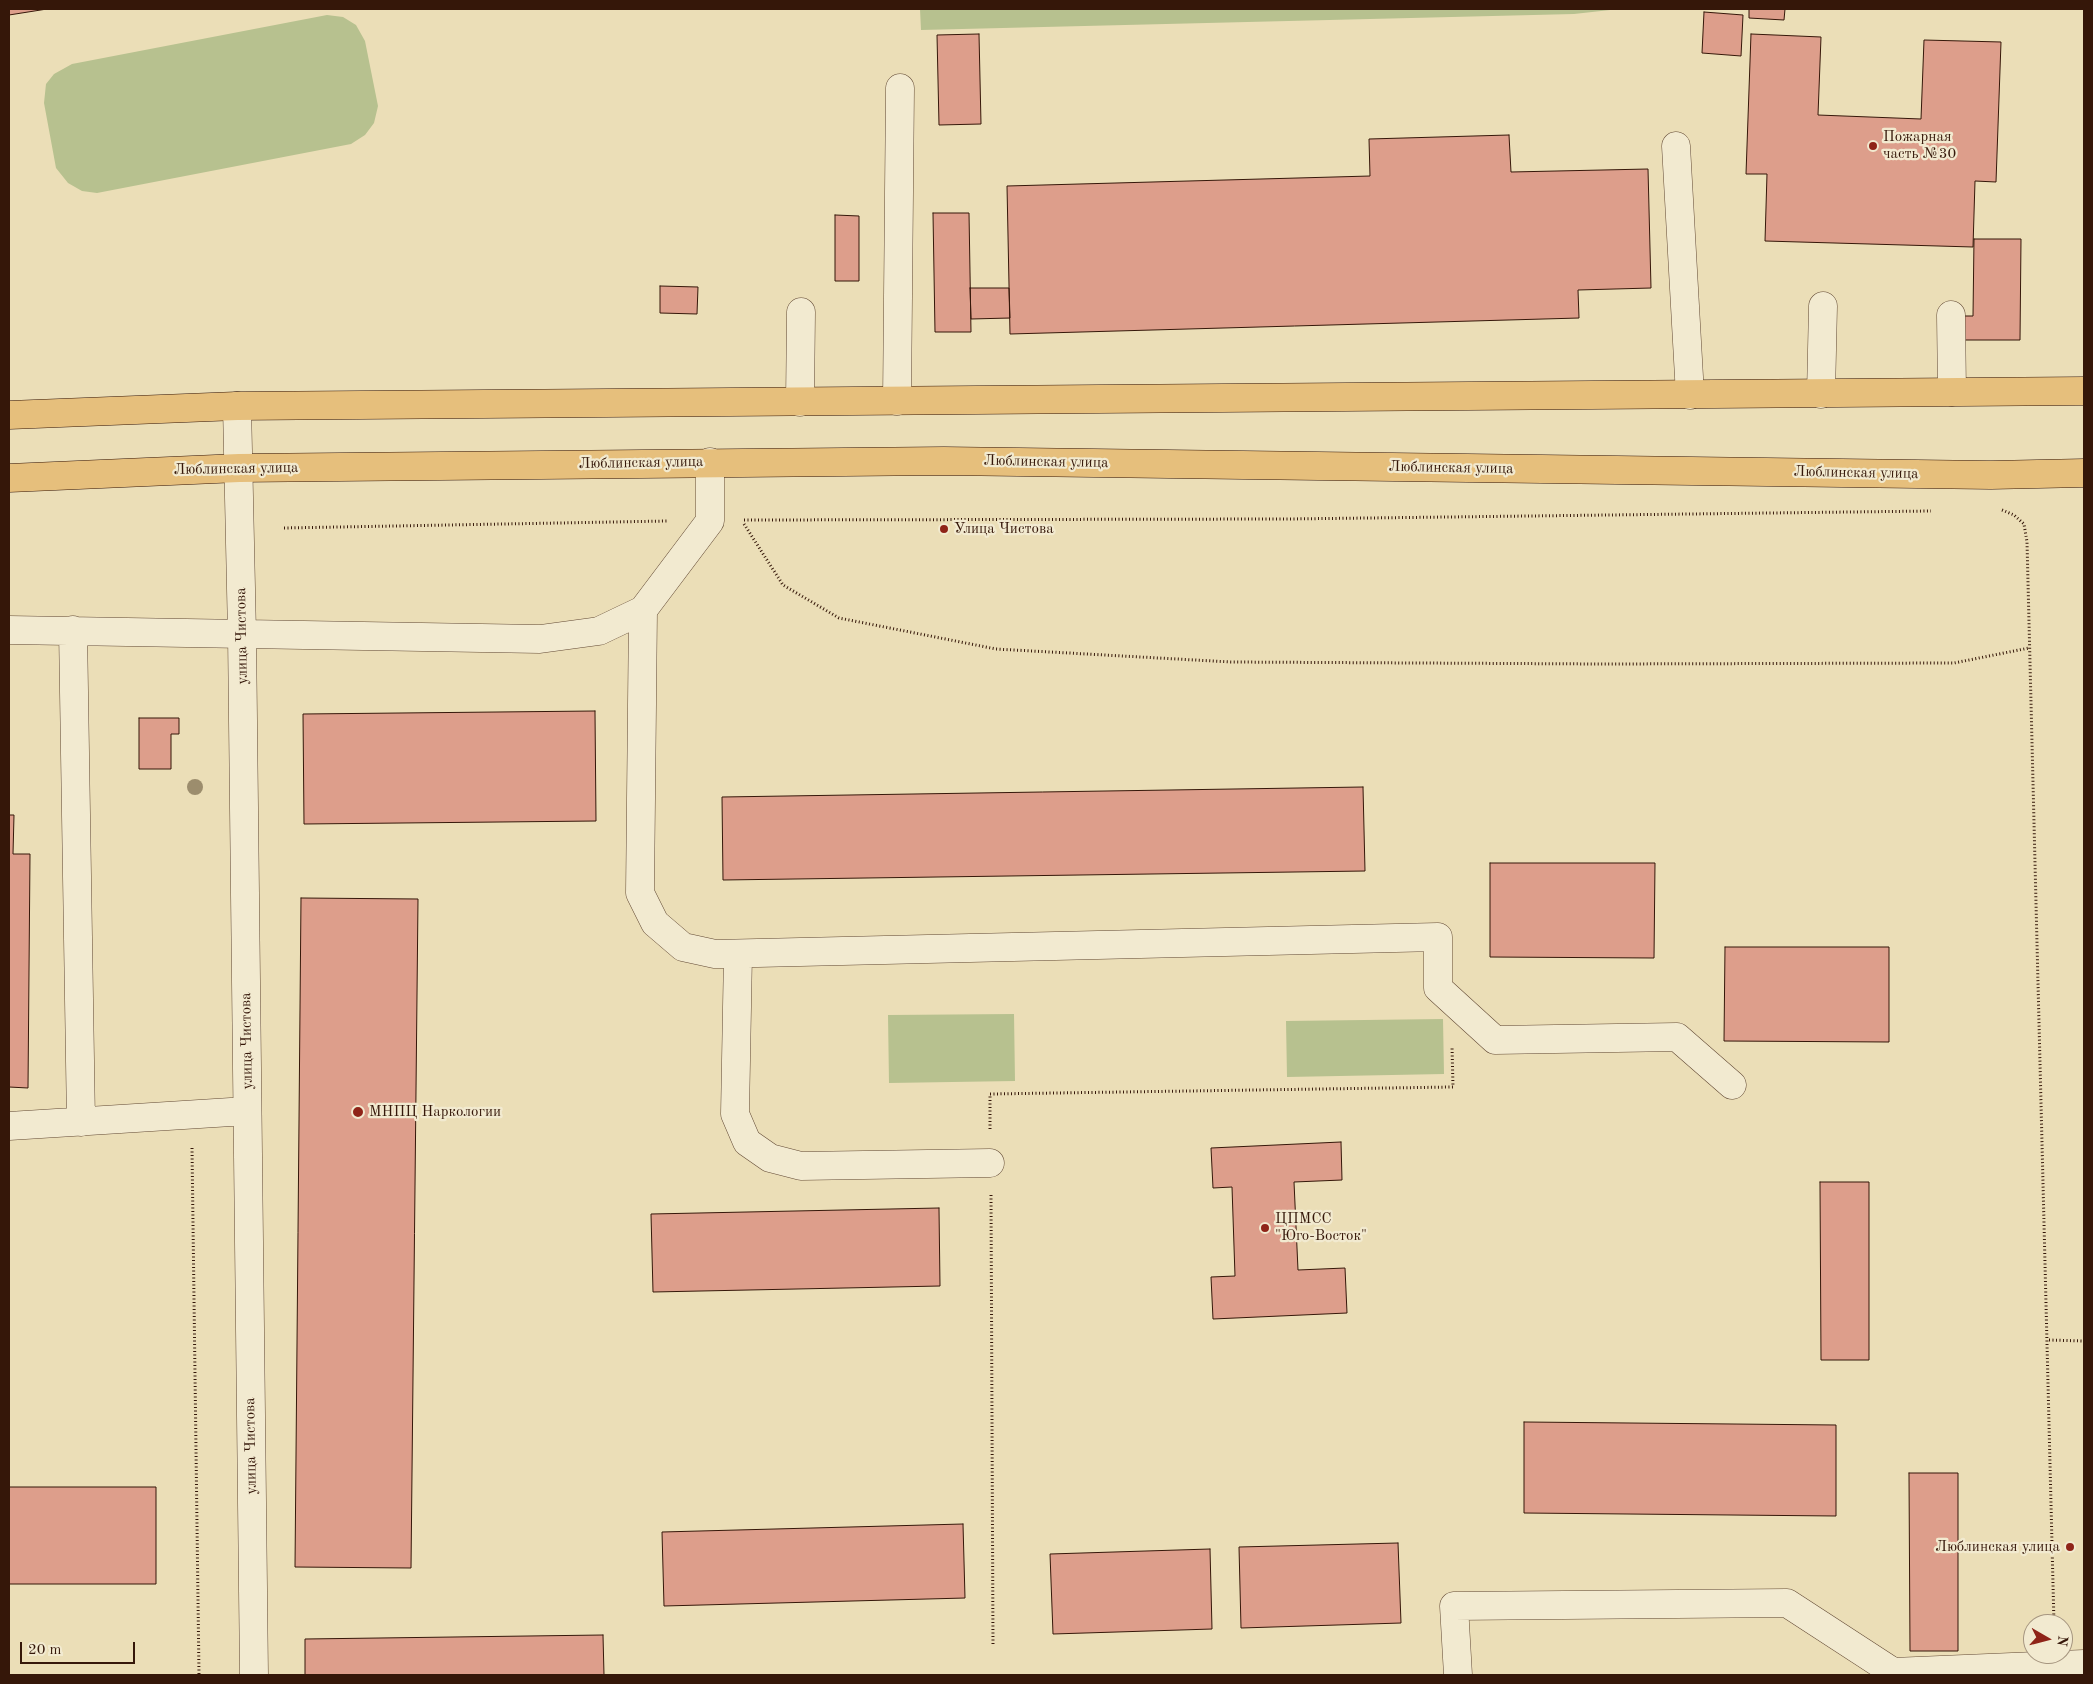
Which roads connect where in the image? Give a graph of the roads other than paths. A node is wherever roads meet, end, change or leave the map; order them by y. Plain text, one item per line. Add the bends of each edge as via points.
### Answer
1 (900, 88) dead end
2 (1676, 146) dead end
3 (1823, 306) dead end
4 (800, 312) dead end
5 (1951, 315) dead end
6 (2084, 390) edge
7 (1952, 392) junction
8 (1690, 394) junction
9 (1821, 394) junction
10 (898, 401) junction
11 (800, 402) junction
12 (237, 406) junction
13 (9, 415) edge
14 (710, 462) junction
15 (239, 468) junction
16 (2084, 473) edge
17 (9, 478) edge
18 (644, 610) junction
19 (9, 630) edge
20 (73, 630) junction
21 (242, 634) junction
22 (738, 954) junction
23 (1732, 1085) dead end
24 (248, 1112) junction
25 (81, 1122) junction
26 (9, 1126) edge
27 (990, 1163) road end
28 (2084, 1664) edge
29 (254, 1675) edge
30 (1458, 1675) edge

1 - 10 street
2 - 8 street
3 - 9 street
4 - 11 street
5 - 7 street
6 - 7 main road
7 - 9 main road
8 - 9 main road
8 - 10 main road
10 - 11 main road
11 - 12 main road
12 - 13 main road
12 - 15 street, улица Чистова
14 - 15 main road, Люблинская улица
14 - 16 main road, Люблинская улица via 944,461 1990,475
14 - 18 street via 710,521
15 - 17 main road, Люблинская улица
15 - 21 street, улица Чистова
18 - 21 street via 599,631 540,639
18 - 22 street via 640,893 655,923 683,947 715,954
19 - 20 street
20 - 21 street
20 - 25 street
21 - 24 street, улица Чистова
22 - 23 street via 1438,937 1438,988 1495,1040 1677,1037
22 - 27 street via 735,1114 747,1142 770,1158 802,1166
24 - 25 street
24 - 29 street, улица Чистова
25 - 26 street
28 - 30 street via 1893,1672 1787,1603 1454,1606

